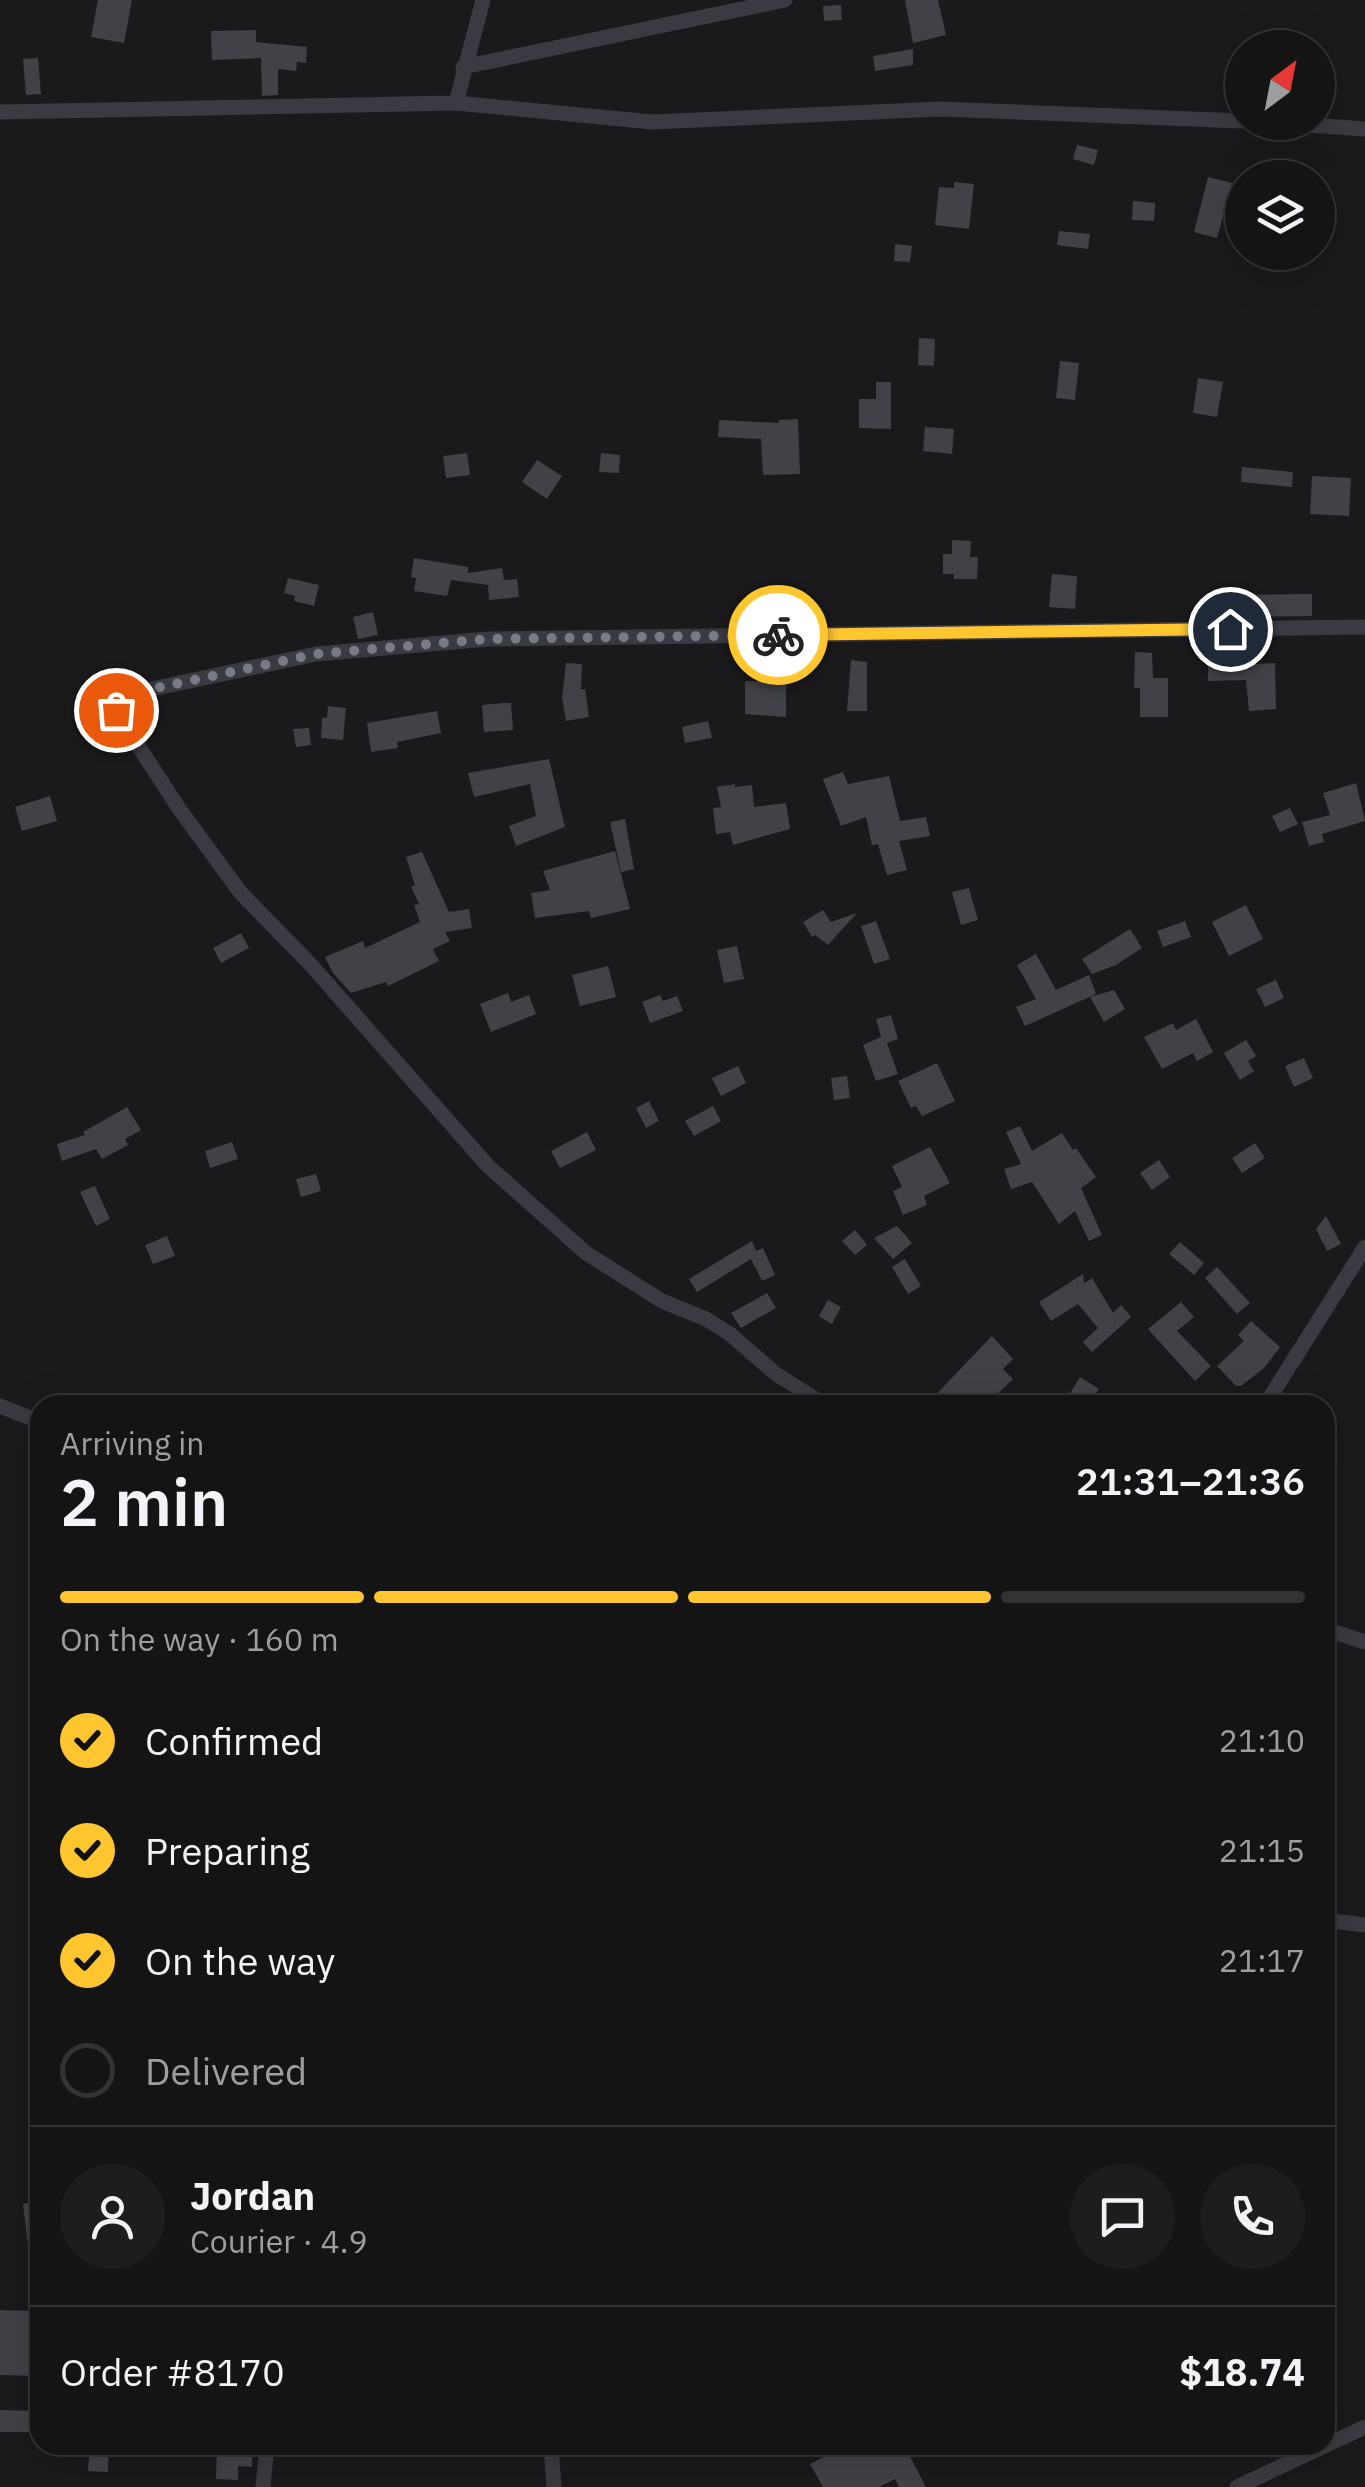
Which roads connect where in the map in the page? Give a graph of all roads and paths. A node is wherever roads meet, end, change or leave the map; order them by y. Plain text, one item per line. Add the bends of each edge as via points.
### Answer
1 (483, 0) edge
2 (786, 0) edge
3 (462, 68) junction
4 (456, 103) junction
5 (0, 112) edge
6 (1225, 121) edge
7 (1335, 126) edge
8 (1365, 128) edge
9 (1365, 627) edge
10 (1365, 1247) edge
11 (809, 1395) edge
12 (1271, 1395) edge
13 (0, 1406) edge
14 (30, 1418) edge
15 (1335, 1632) edge
16 (1365, 1642) edge
17 (1335, 1921) edge
18 (1365, 1925) edge
19 (1363, 2433) edge
20 (1335, 2445) edge
21 (266, 2455) edge
22 (551, 2455) edge
23 (1312, 2455) edge
24 (263, 2487) edge
25 (554, 2487) edge
26 (1237, 2487) edge

1 - 3 street
2 - 3 street
3 - 4 street
4 - 5 street
4 - 6 street via 652,122 940,108
7 - 8 street
9 - 11 street via 488,639 316,654 133,693 117,704 160,780 240,892 488,1166 586,1253 730,1334
10 - 12 street
13 - 14 street
15 - 16 street
17 - 18 street
19 - 20 street
21 - 24 street
22 - 25 street
23 - 26 street

